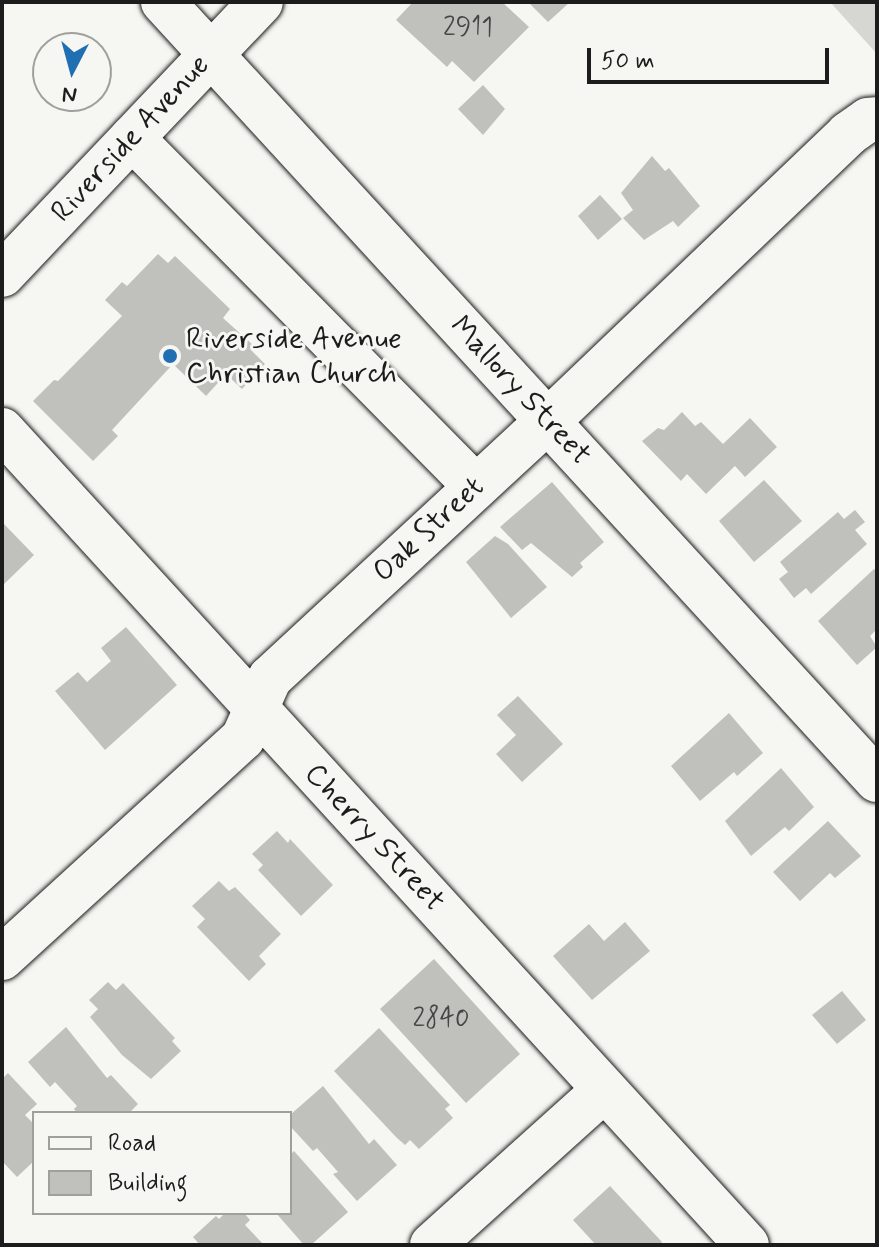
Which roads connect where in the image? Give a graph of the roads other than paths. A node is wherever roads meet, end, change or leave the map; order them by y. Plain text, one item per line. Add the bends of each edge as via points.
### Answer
1 (163, 2) edge
2 (261, 2) edge
3 (212, 54) junction
4 (877, 119) edge
5 (132, 138) junction
6 (2, 275) edge
7 (548, 421) junction
8 (2, 430) edge
9 (476, 487) junction
10 (256, 709) junction
11 (877, 780) edge
12 (2, 958) edge
13 (604, 1090) junction
14 (432, 1245) edge
15 (747, 1245) edge

1 - 3 street, Mallory Street
2 - 3 street, Riverside Avenue
3 - 5 street, Riverside Avenue
3 - 7 street, Mallory Street
4 - 7 street, Oak Street via 848,134
5 - 6 street, Riverside Avenue
5 - 9 street
7 - 9 street, Oak Street
7 - 11 street, Mallory Street
8 - 10 street, Cherry Street
9 - 10 street, Oak Street via 270,678
10 - 12 street, Oak Street via 243,738
10 - 13 street, Cherry Street
13 - 14 street
13 - 15 street, Cherry Street

